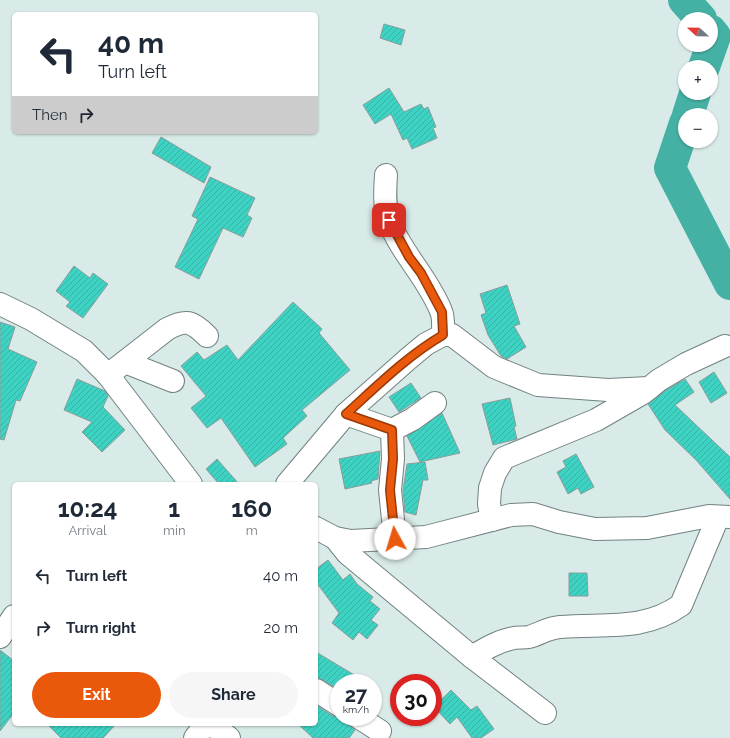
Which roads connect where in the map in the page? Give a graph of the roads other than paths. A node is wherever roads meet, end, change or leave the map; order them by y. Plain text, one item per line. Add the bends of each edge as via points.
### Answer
1 (386, 175) dead end
2 (0, 304) edge
3 (443, 335) junction
4 (208, 336) dead end
5 (725, 346) dead end
6 (125, 362) junction
7 (108, 375) junction
8 (173, 381) dead end
9 (649, 388) junction
10 (435, 402) dead end
11 (346, 414) junction
12 (392, 430) junction
13 (189, 482) edge
14 (289, 482) edge
15 (724, 517) edge
16 (492, 520) junction
17 (318, 529) edge
18 (335, 538) junction
19 (395, 539) junction
20 (12, 619) edge
21 (0, 637) edge
22 (472, 657) junction
23 (318, 691) edge
24 (330, 699) edge
25 (545, 712) dead end
26 (204, 726) edge
27 (214, 726) edge
28 (372, 726) edge
29 (380, 731) dead end
30 (195, 738) edge
31 (229, 738) edge

1 - 3 street via 385,195 389,220 442,312
2 - 7 street via 84,350
3 - 9 street via 452,335 494,367 538,385 608,390
3 - 11 street via 426,344
4 - 6 street via 197,326 187,322 176,325
5 - 9 street via 686,364
6 - 7 street
6 - 8 street
7 - 13 street
9 - 16 street via 596,420 504,458 495,472 490,488
10 - 12 street via 413,419
11 - 12 street
11 - 14 street
12 - 19 street via 390,490
15 - 16 street via 709,516 647,528 595,529 533,514 511,515
15 - 22 street via 681,605 670,613 626,626 560,627 544,630 529,637 513,638 492,645
16 - 19 street via 426,537
17 - 18 street
18 - 19 street via 351,541
18 - 22 street via 347,553
20 - 21 street
22 - 25 street
23 - 24 street
26 - 30 street
27 - 31 street
28 - 29 street

